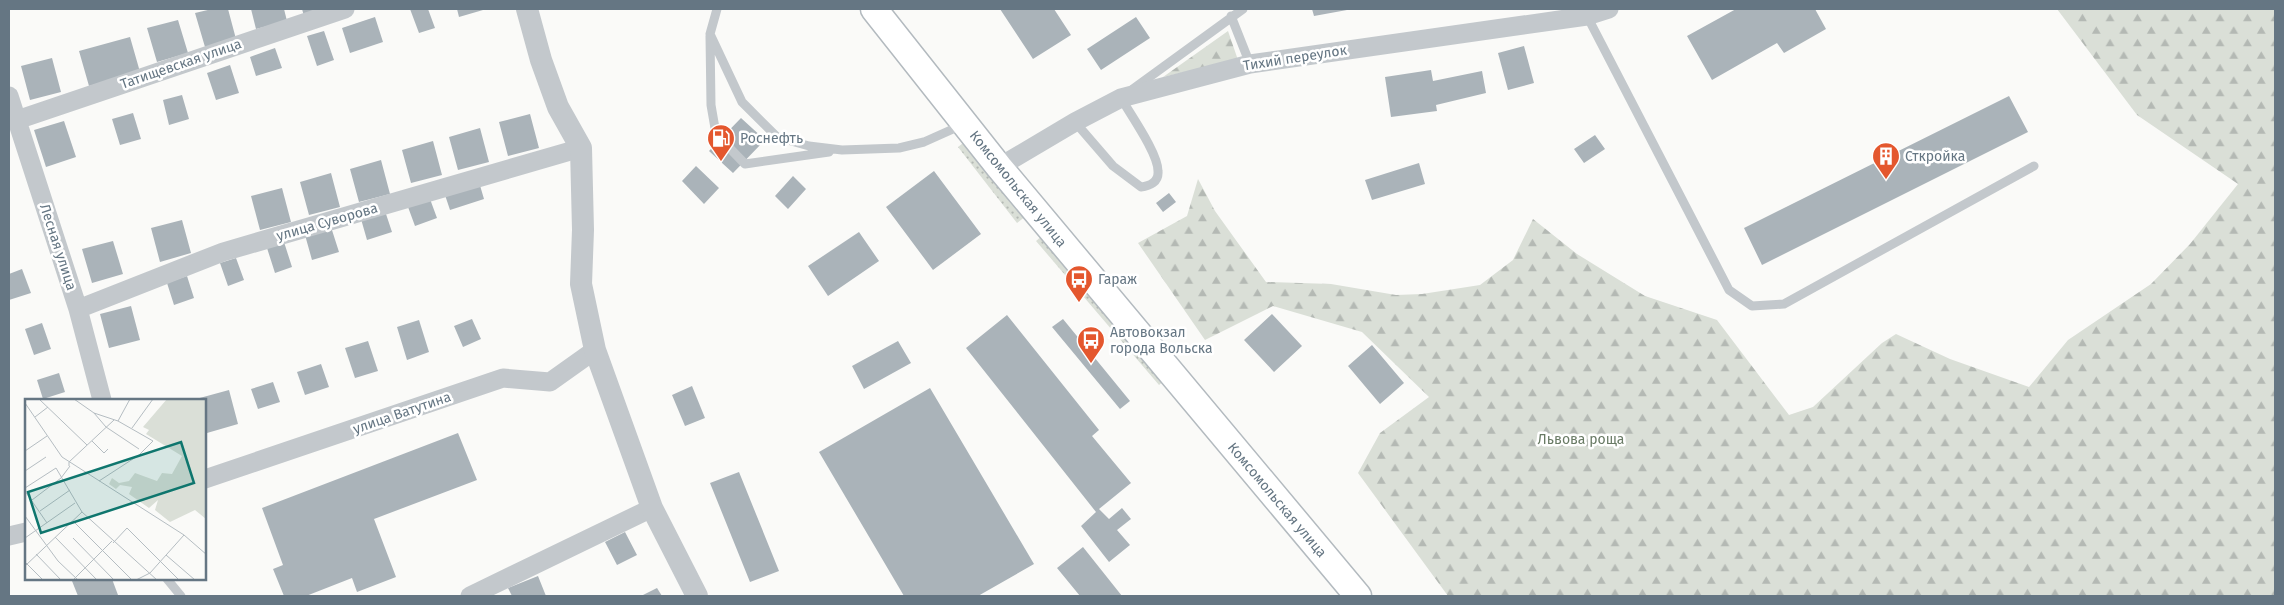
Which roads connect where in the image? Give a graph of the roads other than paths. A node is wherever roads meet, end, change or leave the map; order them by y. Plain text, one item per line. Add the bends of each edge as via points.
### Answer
1 (345, 9) edge
2 (527, 9) edge
3 (718, 9) edge
4 (874, 9) edge
5 (1243, 9) edge
6 (1609, 9) edge
7 (1231, 16) junction
8 (1586, 16) junction
9 (710, 34) junction
10 (1250, 64) junction
11 (9, 96) edge
12 (1121, 98) junction
13 (17, 120) junction
14 (1075, 122) junction
15 (965, 124) junction
16 (581, 148) junction
17 (842, 150) junction
18 (2034, 166) dead end
19 (999, 167) junction
20 (78, 309) junction
21 (595, 350) junction
22 (102, 399) edge
23 (206, 479) edge
24 (652, 508) junction
25 (25, 532) edge
26 (9, 536) edge
27 (168, 580) edge
28 (490, 592) edge
29 (180, 596) edge
30 (470, 596) edge
31 (697, 596) edge
32 (1358, 596) edge

1 - 13 street, Татищевская улица
2 - 16 street via 558,107
3 - 9 lane
4 - 15 main road, Комсомольская улица
5 - 7 lane
6 - 8 street, Тихий переулок
7 - 10 lane
7 - 12 lane
8 - 10 street, Тихий переулок
8 - 18 lane via 1728,290 1752,306 1784,304
9 - 17 lane via 742,102 778,137
9 - 17 lane via 711,105 716,134 746,164
10 - 12 street, Тихий переулок
11 - 13 street, Лесная улица
12 - 14 street, Тихий переулок
12 - 14 lane via 1152,153 1158,171 1150,186 1140,187 1118,171
13 - 20 street, Лесная улица
14 - 19 street, Тихий переулок
15 - 17 lane via 924,142 899,148
15 - 19 main road, Комсомольская улица
16 - 20 street, улица Суворова via 223,252
16 - 21 street via 581,284
19 - 32 main road, Комсомольская улица
20 - 22 street, Лесная улица
21 - 23 street, улица Ватутина via 550,382 503,378
21 - 24 street
24 - 28 street
24 - 31 street
25 - 26 street
27 - 29 lane
28 - 30 street

